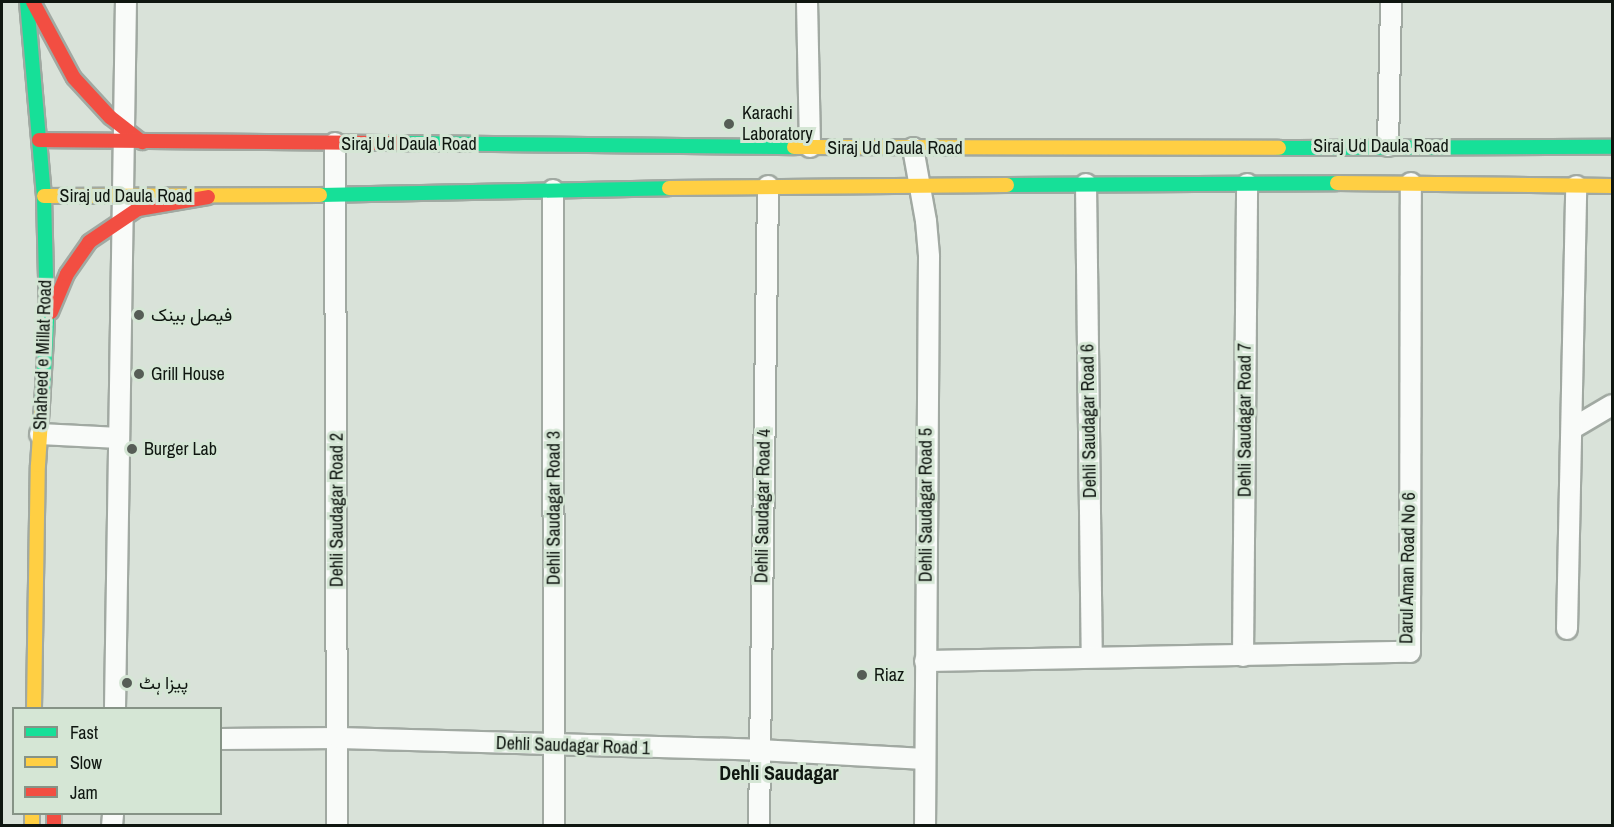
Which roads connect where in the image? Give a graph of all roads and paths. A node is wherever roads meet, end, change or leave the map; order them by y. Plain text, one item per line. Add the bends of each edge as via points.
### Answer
1 (27, 2) edge
2 (33, 2) edge
3 (126, 2) edge
4 (807, 2) edge
5 (1391, 2) edge
6 (130, 137) junction
7 (39, 140) junction
8 (334, 143) junction
9 (1389, 146) junction
10 (810, 147) junction
11 (1612, 147) edge
12 (913, 148) junction
13 (1411, 183) junction
14 (1086, 184) junction
15 (1247, 184) junction
16 (768, 186) junction
17 (919, 186) junction
18 (1576, 186) junction
19 (1612, 186) edge
20 (553, 190) junction
21 (335, 194) junction
22 (122, 195) junction
23 (44, 196) junction
24 (208, 197) junction
25 (122, 220) junction
26 (47, 321) junction
27 (1612, 405) edge
28 (1573, 428) junction
29 (40, 434) junction
30 (119, 438) junction
31 (38, 465) junction
32 (50, 485) dead end
33 (1567, 629) dead end
34 (1243, 656) junction
35 (1092, 657) junction
36 (925, 661) junction
37 (34, 707) edge
38 (115, 707) edge
39 (339, 738) junction
40 (222, 739) edge
41 (554, 746) junction
42 (759, 750) junction
43 (925, 759) junction
44 (338, 825) edge
45 (555, 825) edge
46 (759, 825) edge
47 (925, 825) edge

1 - 7 main road, Shaheed e Millat Road
2 - 6 main road via 74,78
3 - 6 street
4 - 10 street
5 - 9 street
6 - 7 main road, Siraj Ud Daula Road
6 - 8 main road, Siraj Ud Daula Road
6 - 22 street
7 - 23 main road, Shaheed e Millat Road
8 - 10 main road, Siraj Ud Daula Road
8 - 21 street, Dehli Saudagar Road 2
9 - 11 main road, Siraj Ud Daula Road
9 - 12 main road, Siraj Ud Daula Road
10 - 12 main road, Siraj Ud Daula Road
12 - 17 street, Dehli Saudagar Road 5
13 - 15 main road, Siraj Ud Daula Road
13 - 18 main road, Siraj Ud Daula Road
13 - 34 street, Darul Aman Road No 6 via 1410,652
14 - 15 main road, Siraj Ud Daula Road
14 - 17 main road, Siraj Ud Daula Road
14 - 35 street, Dehli Saudagar Road 6
15 - 34 street, Dehli Saudagar Road 7
16 - 17 main road, Siraj Ud Daula Road
16 - 20 main road, Siraj Ud Daula Road
16 - 42 street, Dehli Saudagar Road 4
17 - 36 street, Dehli Saudagar Road 5 via 929,257
18 - 19 main road, Siraj Ud Daula Road
18 - 28 street
20 - 21 main road, Siraj Ud Daula Road
20 - 41 street, Dehli Saudagar Road 3
21 - 24 main road, Siraj Ud Daula Road
21 - 39 street, Dehli Saudagar Road 2
22 - 23 main road, Siraj ud Daula Road
22 - 24 main road, Siraj ud Daula Road
22 - 25 street
23 - 26 main road, Shaheed e Millat Road
24 - 25 main road via 138,209
25 - 26 main road via 89,242 67,274
25 - 30 street
26 - 29 main road, Shaheed e Millat Road
27 - 28 street
28 - 33 street
29 - 30 street
29 - 31 main road, Shaheed e Millat Road
30 - 38 street
31 - 32 main road
31 - 37 main road, Shaheed e Millat Road
34 - 35 street, Darul Aman Road No 6
35 - 36 street, Darul Aman Road No 6
36 - 43 street, Dehli Saudagar Road 5
39 - 40 street, Dehli Saudagar Road 1
39 - 41 street, Dehli Saudagar Road 1
39 - 44 street, Dehli Saudagar Road 2
41 - 42 street, Dehli Saudagar Road 1
41 - 45 street, Dehli Saudagar Road 3
42 - 43 street, Dehli Saudagar Road 1
42 - 46 street, Dehli Saudagar Road 4
43 - 47 street, Dehli Saudagar Road 5

